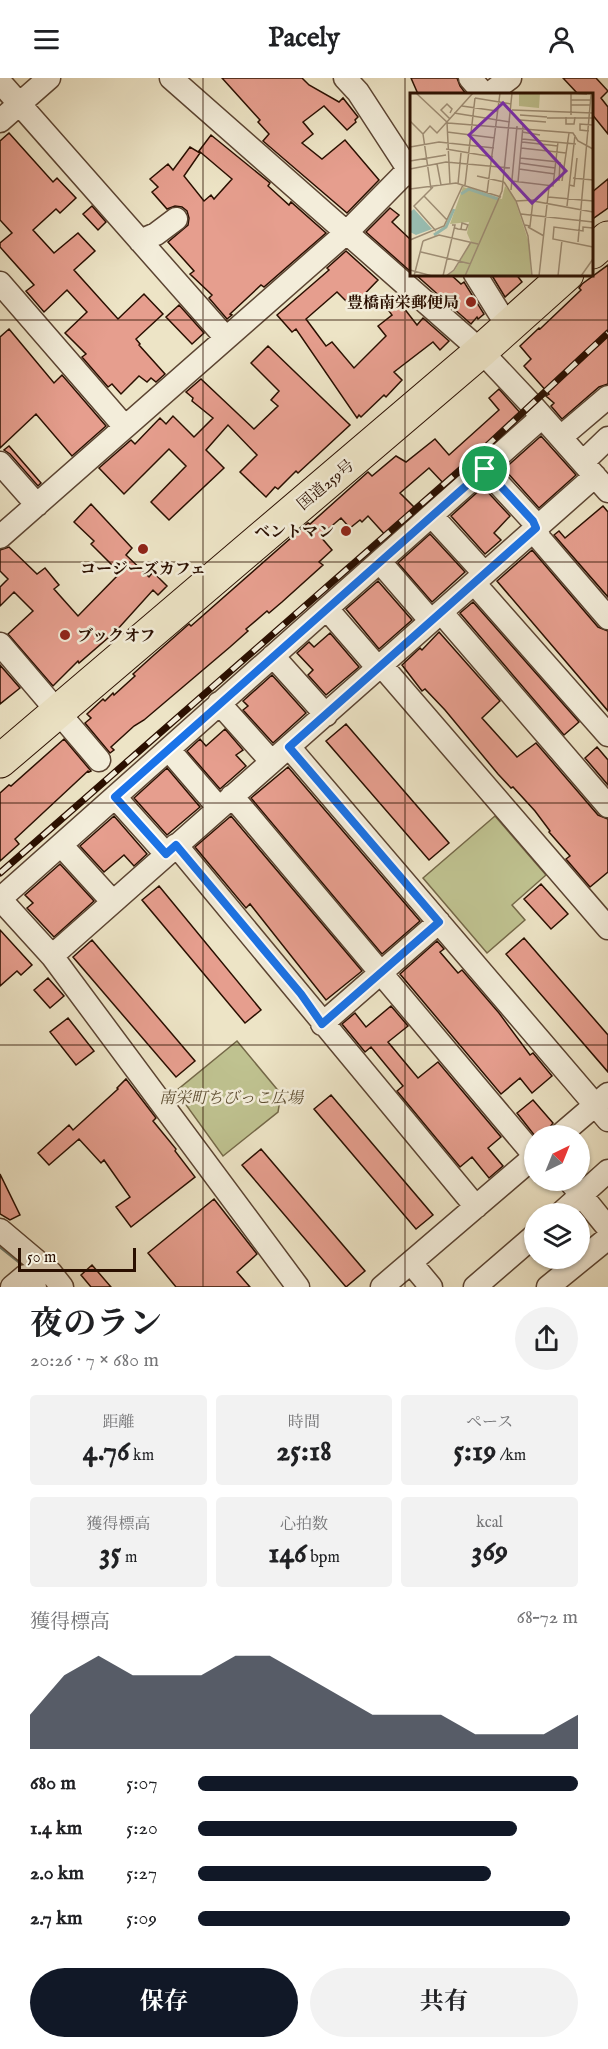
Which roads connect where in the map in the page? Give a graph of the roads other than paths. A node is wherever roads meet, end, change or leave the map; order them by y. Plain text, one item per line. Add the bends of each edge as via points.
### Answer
1 (49, 78) edge
2 (171, 78) edge
3 (345, 78) edge
4 (470, 78) edge
5 (510, 78) edge
6 (0, 82) edge
7 (486, 93) edge
8 (488, 93) edge
9 (19, 104) junction
10 (0, 121) edge
11 (410, 170) edge
12 (176, 219) dead end
13 (346, 233) junction
14 (608, 238) edge
15 (140, 241) junction
16 (593, 250) edge
17 (477, 276) edge
18 (565, 276) edge
19 (0, 283) edge
20 (508, 327) junction
21 (226, 338) junction
22 (481, 351) junction
23 (608, 397) edge
24 (542, 417) junction
25 (125, 427) junction
26 (561, 437) junction
27 (608, 438) edge
28 (0, 464) edge
29 (485, 469) junction
30 (595, 477) edge
31 (37, 505) junction
32 (432, 516) junction
33 (536, 528) junction
34 (0, 537) edge
35 (380, 562) junction
36 (479, 578) junction
37 (327, 609) junction
38 (436, 617) junction
39 (608, 618) edge
40 (0, 644) edge
41 (273, 656) junction
42 (382, 666) junction
43 (219, 703) junction
44 (57, 713) junction
45 (326, 715) junction
46 (608, 735) edge
47 (289, 747) junction
48 (169, 750) junction
49 (99, 760) dead end
50 (0, 761) edge
51 (271, 761) junction
52 (115, 797) junction
53 (225, 802) junction
54 (608, 806) edge
55 (61, 845) junction
56 (171, 850) junction
57 (0, 899) edge
58 (112, 901) junction
59 (439, 922) junction
60 (608, 928) edge
61 (52, 956) junction
62 (383, 973) junction
63 (322, 1024) junction
64 (604, 1106) edge
65 (576, 1125) edge
66 (524, 1144) edge
67 (524, 1165) edge
68 (608, 1171) edge
69 (590, 1180) edge
70 (577, 1191) edge
71 (476, 1207) junction
72 (608, 1228) edge
73 (0, 1230) edge
74 (608, 1238) edge
75 (524, 1244) edge
76 (411, 1263) junction
77 (12, 1287) edge
78 (35, 1287) edge
79 (62, 1287) edge
80 (298, 1287) edge
81 (382, 1287) edge
82 (431, 1287) edge
83 (474, 1287) edge
84 (548, 1287) edge

1 - 9 street
2 - 13 street
3 - 11 street
4 - 7 street
5 - 8 street
6 - 9 street
9 - 10 street
9 - 15 street
11 - 13 street
12 - 15 street
13 - 21 street
13 - 22 street
14 - 16 highway
15 - 21 street
17 - 20 street
18 - 20 highway, 国道259号
19 - 25 street
20 - 22 highway, 国道259号
21 - 25 street
22 - 24 street
22 - 44 highway, 国道259号
23 - 26 street
24 - 26 street
24 - 29 street
25 - 31 street
26 - 30 street
27 - 30 street
28 - 31 street
29 - 32 street
29 - 33 street
30 - 33 street
31 - 34 street
32 - 35 street
32 - 36 street
33 - 36 street
33 - 39 street via 540,539
35 - 37 street
35 - 38 street
36 - 38 street
36 - 46 street
37 - 41 street
37 - 42 street via 372,661
38 - 42 street
38 - 54 street
40 - 44 street
41 - 43 street
41 - 45 street
42 - 45 street
42 - 60 street
43 - 48 street
43 - 51 street
44 - 49 street
44 - 50 highway, 国道259号
45 - 47 street
47 - 51 street
47 - 59 street
48 - 52 street
48 - 53 street
51 - 53 street
52 - 55 street
52 - 56 street
53 - 56 street
53 - 62 street
55 - 57 street
55 - 58 street
56 - 58 street
56 - 63 street via 301,994
57 - 61 street
58 - 61 street
59 - 62 street
59 - 64 street
61 - 80 street
62 - 63 street
62 - 66 street
63 - 71 street
64 - 65 street
67 - 71 street
68 - 69 street
70 - 72 street
71 - 76 street
73 - 79 street
74 - 84 street
75 - 83 street
76 - 81 street
76 - 82 street
77 - 78 street via 25,1276

